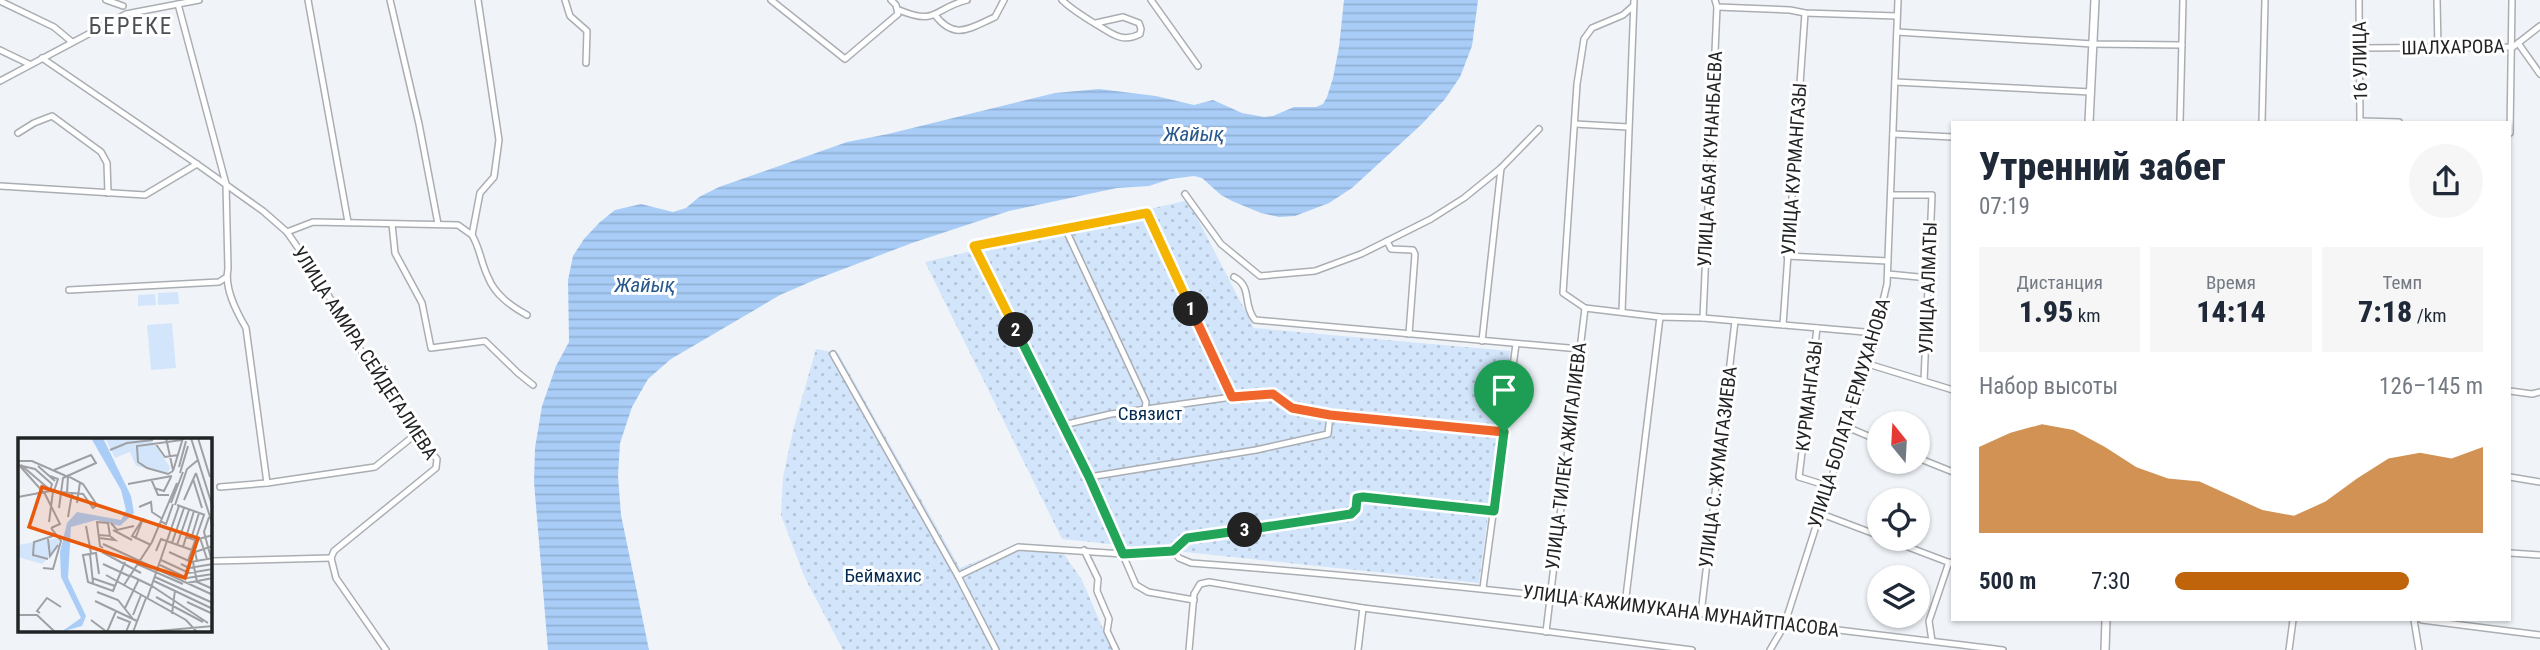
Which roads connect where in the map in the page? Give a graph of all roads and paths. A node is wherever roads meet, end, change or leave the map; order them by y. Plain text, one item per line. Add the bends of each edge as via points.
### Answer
1 (106, 0) edge
2 (199, 0) edge
3 (308, 0) edge
4 (390, 0) edge
5 (478, 0) edge
6 (565, 0) edge
7 (771, 0) edge
8 (891, 0) edge
9 (967, 0) edge
10 (1004, 0) edge
11 (1062, 0) edge
12 (1151, 0) edge
13 (1790, 0) edge
14 (1898, 0) edge
15 (2095, 0) edge
16 (2183, 0) edge
17 (2265, 0) edge
18 (2359, 0) edge
19 (2437, 0) edge
20 (2512, 0) edge
21 (0, 1) edge
22 (190, 1) edge
23 (122, 3) edge
24 (178, 4) junction
25 (1633, 4) edge
26 (1716, 4) edge
27 (898, 7) junction
28 (1790, 10) junction
29 (1805, 13) junction
30 (126, 14) junction
31 (935, 15) junction
32 (1897, 16) junction
33 (1096, 23) junction
34 (2540, 26) edge
35 (1897, 32) junction
36 (72, 42) junction
37 (2092, 44) junction
38 (2182, 45) junction
39 (2515, 45) junction
40 (2360, 48) junction
41 (2438, 48) junction
42 (0, 50) edge
43 (42, 58) junction
44 (29, 64) junction
45 (586, 64) dead end
46 (1198, 66) dead end
47 (2540, 74) edge
48 (0, 81) edge
49 (1895, 82) junction
50 (2091, 92) junction
51 (2089, 121) edge
52 (2180, 121) edge
53 (2262, 121) edge
54 (2360, 121) edge
55 (2510, 121) edge
56 (1575, 124) junction
57 (1628, 127) junction
58 (1539, 129) dead end
59 (18, 133) dead end
60 (1893, 134) junction
61 (1951, 137) edge
62 (197, 164) junction
63 (1501, 168) junction
64 (226, 184) junction
65 (0, 186) edge
66 (107, 192) junction
67 (1185, 194) dead end
68 (1891, 195) junction
69 (348, 222) junction
70 (392, 224) junction
71 (438, 224) junction
72 (1065, 229) junction
73 (286, 232) junction
74 (472, 235) junction
75 (1387, 241) junction
76 (1787, 256) junction
77 (1888, 261) junction
78 (1888, 274) junction
79 (1234, 277) dead end
80 (225, 278) junction
81 (1929, 278) junction
82 (69, 290) dead end
83 (1585, 308) junction
84 (1622, 312) junction
85 (527, 315) dead end
86 (1660, 317) junction
87 (1703, 318) junction
88 (1735, 321) junction
89 (1783, 325) junction
90 (1817, 328) junction
91 (1875, 333) junction
92 (1409, 334) junction
93 (1482, 341) junction
94 (1516, 344) junction
95 (1580, 349) junction
96 (833, 354) dead end
97 (1868, 364) junction
98 (1924, 381) junction
99 (533, 385) dead end
100 (1951, 389) edge
101 (2511, 391) edge
102 (2540, 392) edge
103 (1232, 397) junction
104 (1145, 410) junction
105 (1330, 415) junction
106 (1063, 425) junction
107 (1847, 427) junction
108 (1504, 432) junction
109 (416, 434) junction
110 (1867, 435) edge
111 (1930, 463) edge
112 (1951, 471) edge
113 (1089, 477) junction
114 (2511, 477) edge
115 (2540, 482) edge
116 (267, 483) junction
117 (1828, 486) junction
118 (220, 487) dead end
119 (1494, 511) junction
120 (1819, 513) junction
121 (1867, 531) edge
122 (1084, 550) junction
123 (1173, 551) junction
124 (1919, 551) edge
125 (2511, 552) edge
126 (1123, 554) junction
127 (2540, 555) edge
128 (331, 558) junction
129 (214, 561) dead end
130 (1951, 563) edge
131 (958, 576) junction
132 (1483, 588) junction
133 (1549, 595) junction
134 (1194, 597) junction
135 (1625, 606) junction
136 (1363, 608) junction
137 (1701, 614) junction
138 (2106, 621) edge
139 (2293, 621) edge
140 (2414, 621) edge
141 (2430, 621) edge
142 (1785, 622) junction
143 (1546, 632) junction
144 (2540, 635) edge
145 (1605, 640) junction
146 (1932, 641) junction
147 (386, 650) edge
148 (996, 650) edge
149 (1116, 650) edge
150 (1189, 650) edge
151 (1358, 650) edge
152 (1605, 650) edge
153 (1692, 650) edge
154 (1770, 650) edge
155 (2003, 650) edge
156 (2105, 650) edge
157 (2289, 650) edge
158 (2419, 650) edge

1 - 23 street
2 - 22 street
3 - 69 street
4 - 71 street
5 - 74 street via 499,140 494,177 480,193
6 - 45 street via 570,16 587,31
7 - 27 street via 845,59 898,14
8 - 27 street
9 - 31 street
10 - 31 street via 995,17 960,31 943,26
11 - 33 street
12 - 46 street
13 - 28 street
14 - 32 street, УЛИЦА БОЛАТА ЕРМУХАНОВА
15 - 37 street
16 - 38 street
17 - 53 street
18 - 40 street, 16 УЛИЦА
19 - 41 street
20 - 39 street
21 - 36 street via 54,27
22 - 24 street
23 - 30 street
24 - 30 street
24 - 64 street
25 - 56 street via 1623,15 1592,28 1584,39
25 - 57 street
26 - 28 street
26 - 87 street, УЛИЦА АБАЯ КУНАНБАЕВА
27 - 31 street via 922,18
28 - 29 street
29 - 32 street
29 - 76 street, УЛИЦА КУРМАНГАЗЫ
30 - 36 street
32 - 35 street, УЛИЦА БОЛАТА ЕРМУХАНОВА
33 - 33 street via 1123,17 1142,29 1128,39 1114,36
34 - 39 street, ШАЛХАРОВА
35 - 37 street
35 - 49 street, УЛИЦА БОЛАТА ЕРМУХАНОВА
36 - 43 street
37 - 38 street
37 - 50 street
38 - 52 street
39 - 41 street, ШАЛХАРОВА
39 - 47 street
39 - 55 street
40 - 41 street, ШАЛХАРОВА
40 - 54 street, 16 УЛИЦА
42 - 44 street
43 - 44 street
43 - 62 street, УЛИЦА АМИРА СЕЙДЕГАЛИЕВА
44 - 48 street
49 - 50 street
49 - 60 street, УЛИЦА БОЛАТА ЕРМУХАНОВА
50 - 51 street
56 - 57 street
56 - 83 street via 1563,293
57 - 84 street
58 - 63 street
59 - 66 street via 52,116 101,152 107,163
60 - 61 street
60 - 68 street, УЛИЦА БОЛАТА ЕРМУХАНОВА
62 - 64 street, УЛИЦА АМИРА СЕЙДЕГАЛИЕВА
62 - 66 street via 145,195
63 - 75 street via 1432,219
63 - 93 street
64 - 73 street, УЛИЦА АМИРА СЕЙДЕГАЛИЕВА
64 - 80 street
65 - 66 street
67 - 75 street via 1221,244 1260,276 1315,271
68 - 77 street, УЛИЦА БОЛАТА ЕРМУХАНОВА
68 - 81 street, УЛИЦА АЛМАТЫ via 1932,195
69 - 70 street
69 - 73 street via 313,222
70 - 71 street
70 - 99 street via 395,253 422,303 431,348 485,341
71 - 74 street via 458,225
72 - 103 street via 1147,213
72 - 104 street via 1146,402
72 - 106 street via 974,246
73 - 109 street, УЛИЦА АМИРА СЕЙДЕГАЛИЕВА
74 - 85 street via 488,279 505,302
75 - 92 street via 1391,249 1407,248 1415,254
76 - 77 street
76 - 89 street, УЛИЦА КУРМАНГАЗЫ
77 - 78 street, УЛИЦА БОЛАТА ЕРМУХАНОВА
78 - 81 street
78 - 91 street, УЛИЦА БОЛАТА ЕРМУХАНОВА
79 - 92 street via 1246,290 1248,311 1255,320
80 - 82 street via 219,282
80 - 116 street via 246,328
81 - 98 street, УЛИЦА АЛМАТЫ
83 - 84 street
83 - 95 street, УЛИЦА ТИЛЕК АЖИГАЛИЕВА
84 - 86 street
86 - 87 street
86 - 135 street
87 - 88 street
88 - 89 street
88 - 137 street, УЛИЦА С. ЖУМАГАЗИЕВА
89 - 90 street
90 - 91 street
90 - 117 street, КУРМАНГАЗЫ via 1799,477
91 - 97 street, УЛИЦА БОЛАТА ЕРМУХАНОВА
92 - 93 street
93 - 94 street
94 - 95 street
94 - 108 street
95 - 133 street, УЛИЦА ТИЛЕК АЖИГАЛИЕВА
96 - 131 street
97 - 98 street
97 - 107 street, УЛИЦА БОЛАТА ЕРМУХАНОВА
98 - 100 street
101 - 102 street
103 - 104 street
103 - 105 street via 1273,394 1292,408
104 - 106 street
105 - 108 street
105 - 113 street via 1328,434
106 - 113 street
107 - 110 street
107 - 117 street, УЛИЦА БОЛАТА ЕРМУХАНОВА
108 - 119 street
109 - 116 street via 375,467
109 - 128 street, УЛИЦА АМИРА СЕЙДЕГАЛИЕВА via 437,459 436,468
111 - 112 street
113 - 126 street
114 - 115 street
116 - 118 street
117 - 120 street, УЛИЦА БОЛАТА ЕРМУХАНОВА
119 - 123 street via 1363,497 1357,498 1351,514 1187,538
119 - 132 street
120 - 121 street
120 - 142 street, УЛИЦА БОЛАТА ЕРМУХАНОВА
122 - 126 street
122 - 131 street via 1018,547
122 - 149 street via 1098,579 1097,591 1109,619 1107,631
123 - 126 street
123 - 132 street, УЛИЦА КАЖИМУКАНА МУНАЙТПАСОВА via 1191,564
124 - 130 street
125 - 127 street
126 - 134 street via 1141,590
128 - 129 street
128 - 147 street via 337,578
130 - 146 street via 1929,621
131 - 148 street
132 - 133 street, УЛИЦА КАЖИМУКАНА МУНАЙТПАСОВА
133 - 135 street, УЛИЦА КАЖИМУКАНА МУНАЙТПАСОВА
133 - 143 street, УЛИЦА ТИЛЕК АЖИГАЛИЕВА
134 - 136 street via 1200,584 1209,582
134 - 150 street
135 - 137 street, УЛИЦА КАЖИМУКАНА МУНАЙТПАСОВА
136 - 143 street
136 - 151 street
137 - 142 street, УЛИЦА КАЖИМУКАНА МУНАЙТПАСОВА
138 - 156 street
139 - 157 street
140 - 158 street
141 - 144 street
142 - 146 street, УЛИЦА КАЖИМУКАНА МУНАЙТПАСОВА
142 - 154 street, УЛИЦА БОЛАТА ЕРМУХАНОВА
143 - 145 street
145 - 152 street
145 - 153 street
146 - 155 street, УЛИЦА КАЖИМУКАНА МУНАЙТПАСОВА

